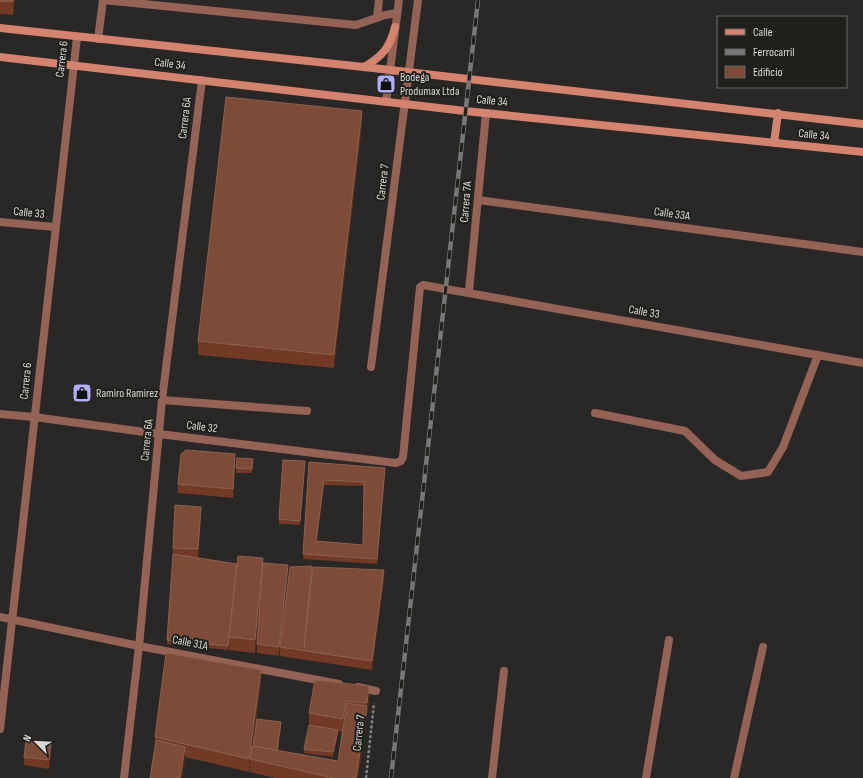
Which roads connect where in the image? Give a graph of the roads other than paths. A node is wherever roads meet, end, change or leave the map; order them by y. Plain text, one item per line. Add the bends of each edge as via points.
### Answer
1 (104, 0) edge
2 (379, 0) edge
3 (399, 0) edge
4 (418, 0) edge
5 (397, 12) junction
6 (377, 18) junction
7 (395, 26) junction
8 (0, 28) edge
9 (77, 37) junction
10 (98, 39) junction
11 (0, 56) edge
12 (74, 64) junction
13 (364, 67) junction
14 (390, 70) junction
15 (409, 72) junction
16 (202, 80) junction
17 (386, 102) junction
18 (404, 104) junction
19 (486, 113) junction
20 (778, 113) junction
21 (863, 124) edge
22 (774, 143) junction
23 (863, 152) edge
24 (478, 200) junction
25 (0, 222) edge
26 (55, 227) junction
27 (863, 252) edge
28 (469, 292) junction
29 (818, 355) junction
30 (863, 363) edge
31 (371, 367) dead end
32 (162, 400) junction
33 (307, 411) dead end
34 (595, 413) dead end
35 (0, 414) edge
36 (34, 417) junction
37 (159, 434) junction
38 (401, 461) joint
39 (0, 617) edge
40 (12, 619) junction
41 (669, 640) dead end
42 (139, 646) junction
43 (763, 647) dead end
44 (504, 670) dead end
45 (376, 691) road end
46 (0, 729) edge
47 (124, 778) edge
48 (492, 778) edge
49 (646, 778) edge
50 (734, 778) edge

1 - 6 street via 356,25
1 - 10 street
2 - 6 street
3 - 5 street
4 - 15 street, Carrera 7
5 - 6 street
5 - 7 street
7 - 13 main road via 386,50
7 - 14 street
8 - 9 main road, Calle 34
9 - 10 main road, Calle 34
9 - 12 street, Carrera 6
10 - 13 main road, Calle 34
11 - 12 main road, Calle 34
12 - 16 main road, Calle 34
12 - 26 street, Carrera 6
13 - 14 main road, Calle 34
14 - 15 main road, Calle 34
14 - 17 street
15 - 18 street, Carrera 7
15 - 20 main road, Calle 34
16 - 17 main road, Calle 34
16 - 32 street, Carrera 6A
17 - 18 main road, Calle 34
18 - 19 main road, Calle 34
18 - 31 street, Carrera 7
19 - 22 main road, Calle 34
19 - 24 street, Carrera 7A
20 - 21 main road, Calle 34
20 - 22 main road
22 - 23 main road, Calle 34
24 - 27 street, Calle 33A
24 - 28 street, Carrera 7A
25 - 26 street, Calle 33
26 - 36 street, Carrera 6
28 - 29 street, Calle 33
28 - 38 street, Calle 33 via 421,286
29 - 30 street, Calle 33
29 - 34 street via 783,447 768,472 741,476 715,460 685,431
32 - 33 street
32 - 37 street, Carrera 6A
35 - 36 street, Calle 32
36 - 37 street, Calle 32
36 - 40 street, Carrera 6
37 - 38 street, Calle 32 via 396,463
37 - 42 street, Carrera 6A
39 - 40 street, Calle 31A
40 - 42 street, Calle 31A
40 - 46 street, Carrera 6
41 - 49 street
42 - 45 street, Calle 31A
42 - 47 street, Carrera 6A
43 - 50 street
44 - 48 street

